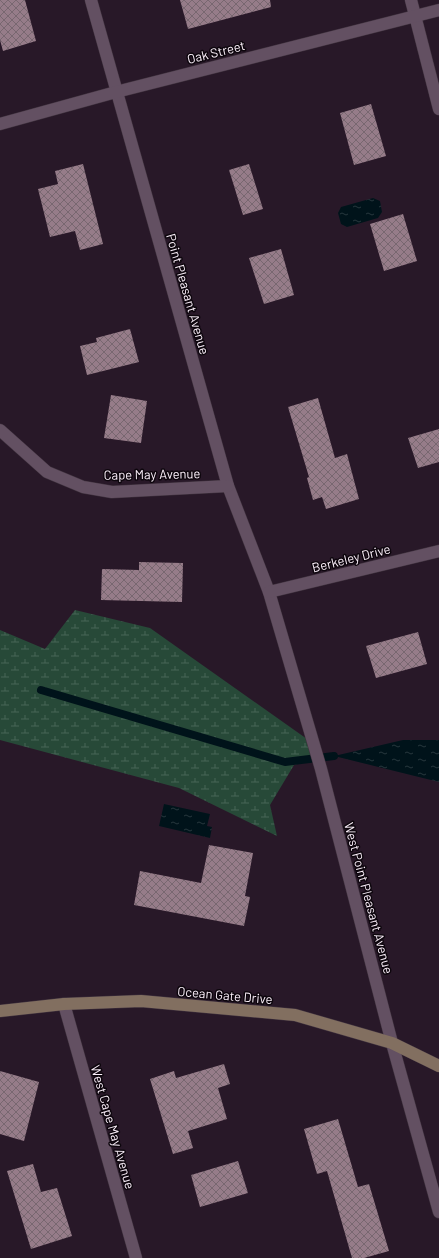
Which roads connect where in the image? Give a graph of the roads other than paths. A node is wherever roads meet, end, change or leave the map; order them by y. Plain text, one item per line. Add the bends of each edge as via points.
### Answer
1 (90, 0) edge
2 (411, 0) edge
3 (439, 10) edge
4 (416, 17) junction
5 (116, 92) junction
6 (439, 109) edge
7 (0, 124) edge
8 (0, 430) edge
9 (228, 486) junction
10 (439, 551) edge
11 (269, 592) junction
12 (64, 1004) junction
13 (0, 1011) edge
14 (392, 1043) junction
15 (439, 1066) edge
16 (439, 1212) edge
17 (136, 1258) edge

1 - 5 street, Point Pleasant Avenue
2 - 4 street
3 - 4 street, Oak Street
4 - 5 street, Oak Street
4 - 6 street
5 - 7 street, Oak Street
5 - 9 street, Point Pleasant Avenue
8 - 9 street, Cape May Avenue via 47,472 84,487 112,492
9 - 11 street, Point Pleasant Avenue
10 - 11 street, Berkeley Drive
11 - 14 street, West Point Pleasant Avenue via 321,769
12 - 13 main road, Ocean Gate Drive
12 - 14 main road, Ocean Gate Drive via 141,1001 295,1015
12 - 17 street, West Cape May Avenue
14 - 15 main road, Ocean Gate Drive
14 - 16 street, West Point Pleasant Avenue

